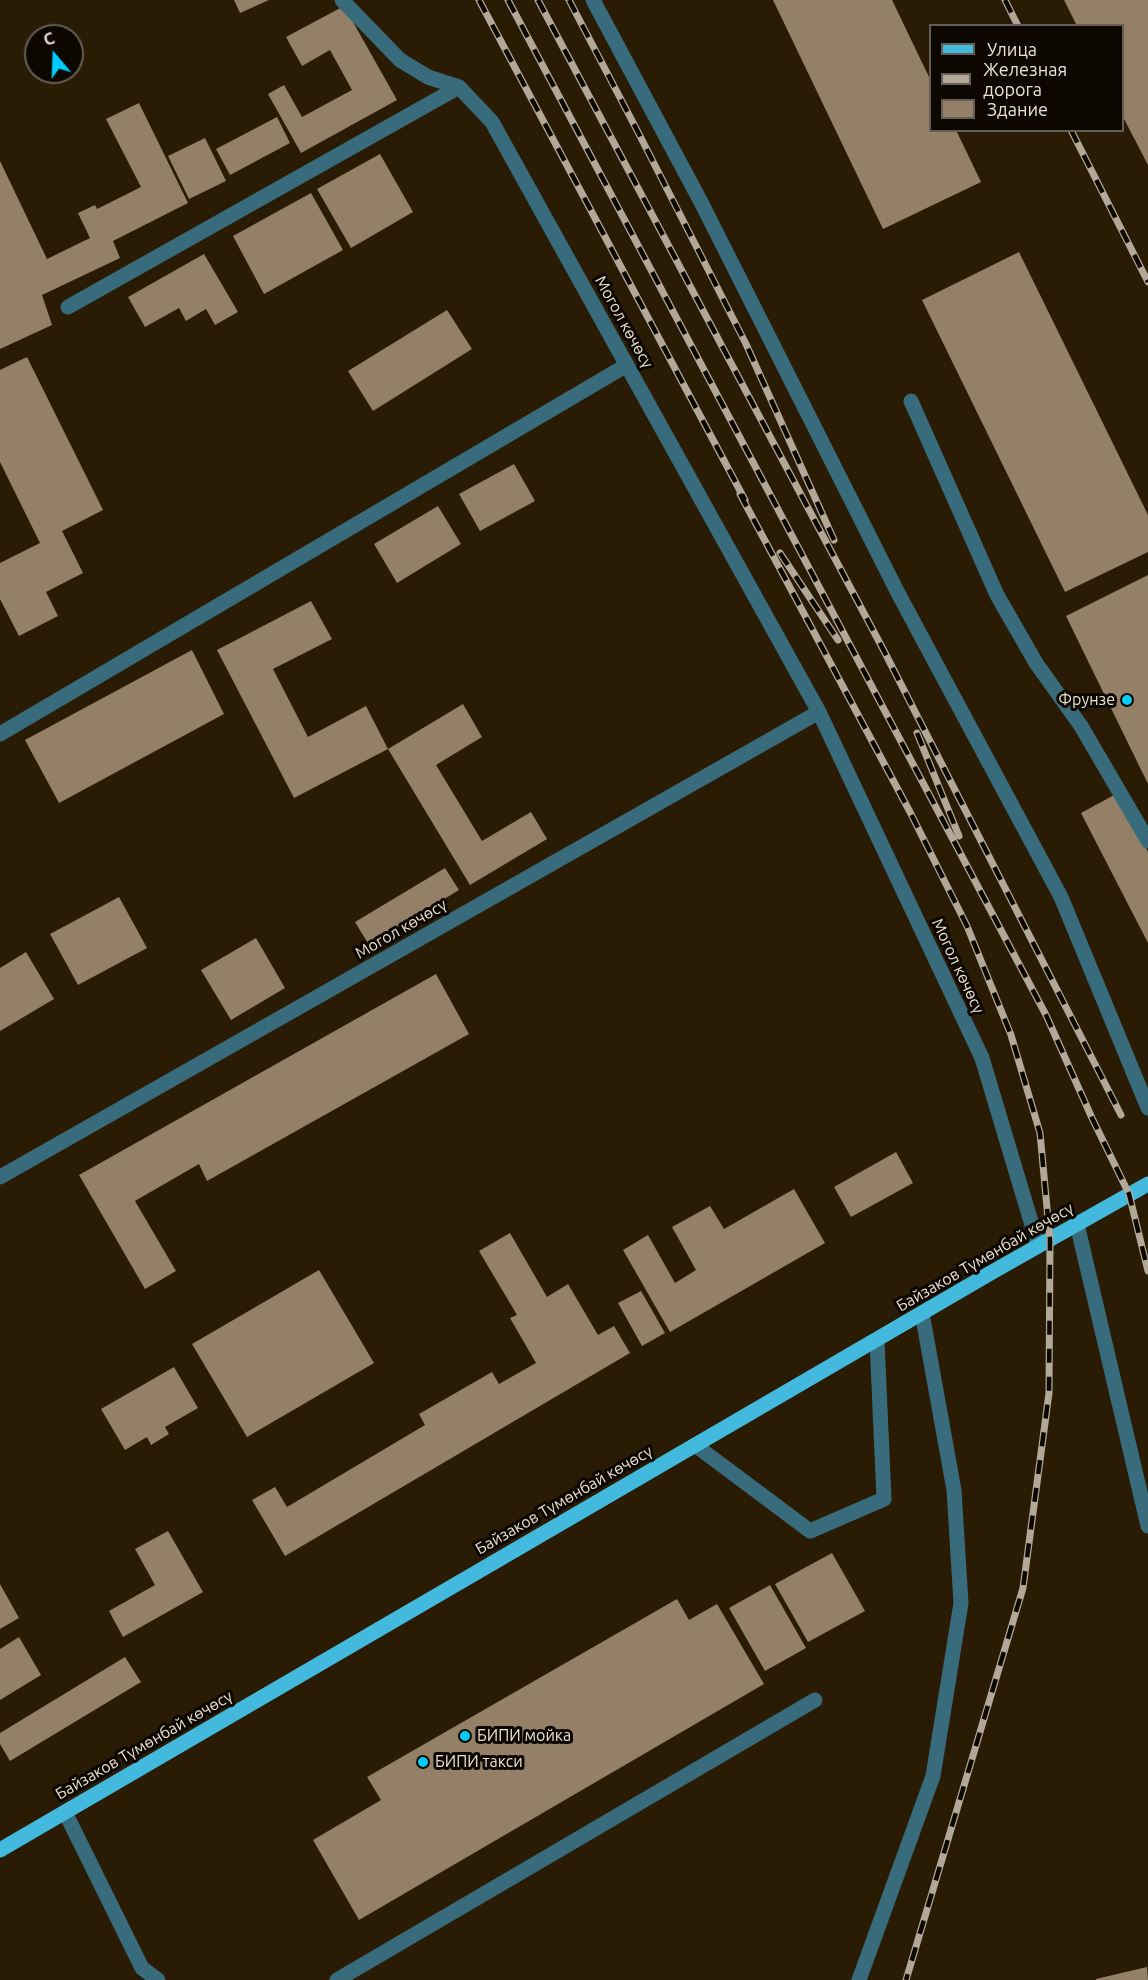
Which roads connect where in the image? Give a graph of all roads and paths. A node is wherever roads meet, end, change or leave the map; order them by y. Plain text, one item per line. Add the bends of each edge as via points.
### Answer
1 (342, 0) edge
2 (593, 0) edge
3 (459, 87) junction
4 (68, 307) dead end
5 (627, 364) junction
6 (911, 400) dead end
7 (819, 712) junction
8 (0, 734) edge
9 (1148, 841) edge
10 (1148, 1108) edge
11 (0, 1178) edge
12 (1148, 1184) edge
13 (1077, 1224) junction
14 (1038, 1245) junction
15 (922, 1313) junction
16 (877, 1340) junction
17 (695, 1445) junction
18 (1148, 1526) edge
19 (815, 1700) dead end
20 (64, 1812) junction
21 (0, 1850) edge
22 (158, 1980) edge
23 (337, 1980) edge
24 (859, 1980) edge

1 - 3 street, Могол көчөсү via 400,60 428,77
2 - 10 street via 702,204 898,593 1061,897
3 - 4 street
3 - 5 street, Могол көчөсү via 492,122
5 - 7 street, Могол көчөсү
5 - 8 street
6 - 9 street via 997,595 1036,663 1081,726
7 - 11 street, Могол көчөсү
7 - 14 street, Могол көчөсү via 982,1058
12 - 13 main road, Байзаков Түмөнбай көчөсү
13 - 14 main road, Байзаков Түмөнбай көчөсү
13 - 18 street
14 - 15 main road, Байзаков Түмөнбай көчөсү
15 - 16 main road, Байзаков Түмөнбай көчөсү
15 - 24 street via 954,1490 961,1603 933,1776
16 - 17 main road, Байзаков Түмөнбай көчөсү
16 - 17 street via 884,1498 810,1531
17 - 20 main road, Байзаков Түмөнбай көчөсү
19 - 23 street
20 - 21 main road, Байзаков Түмөнбай көчөсү
20 - 22 street via 142,1968

